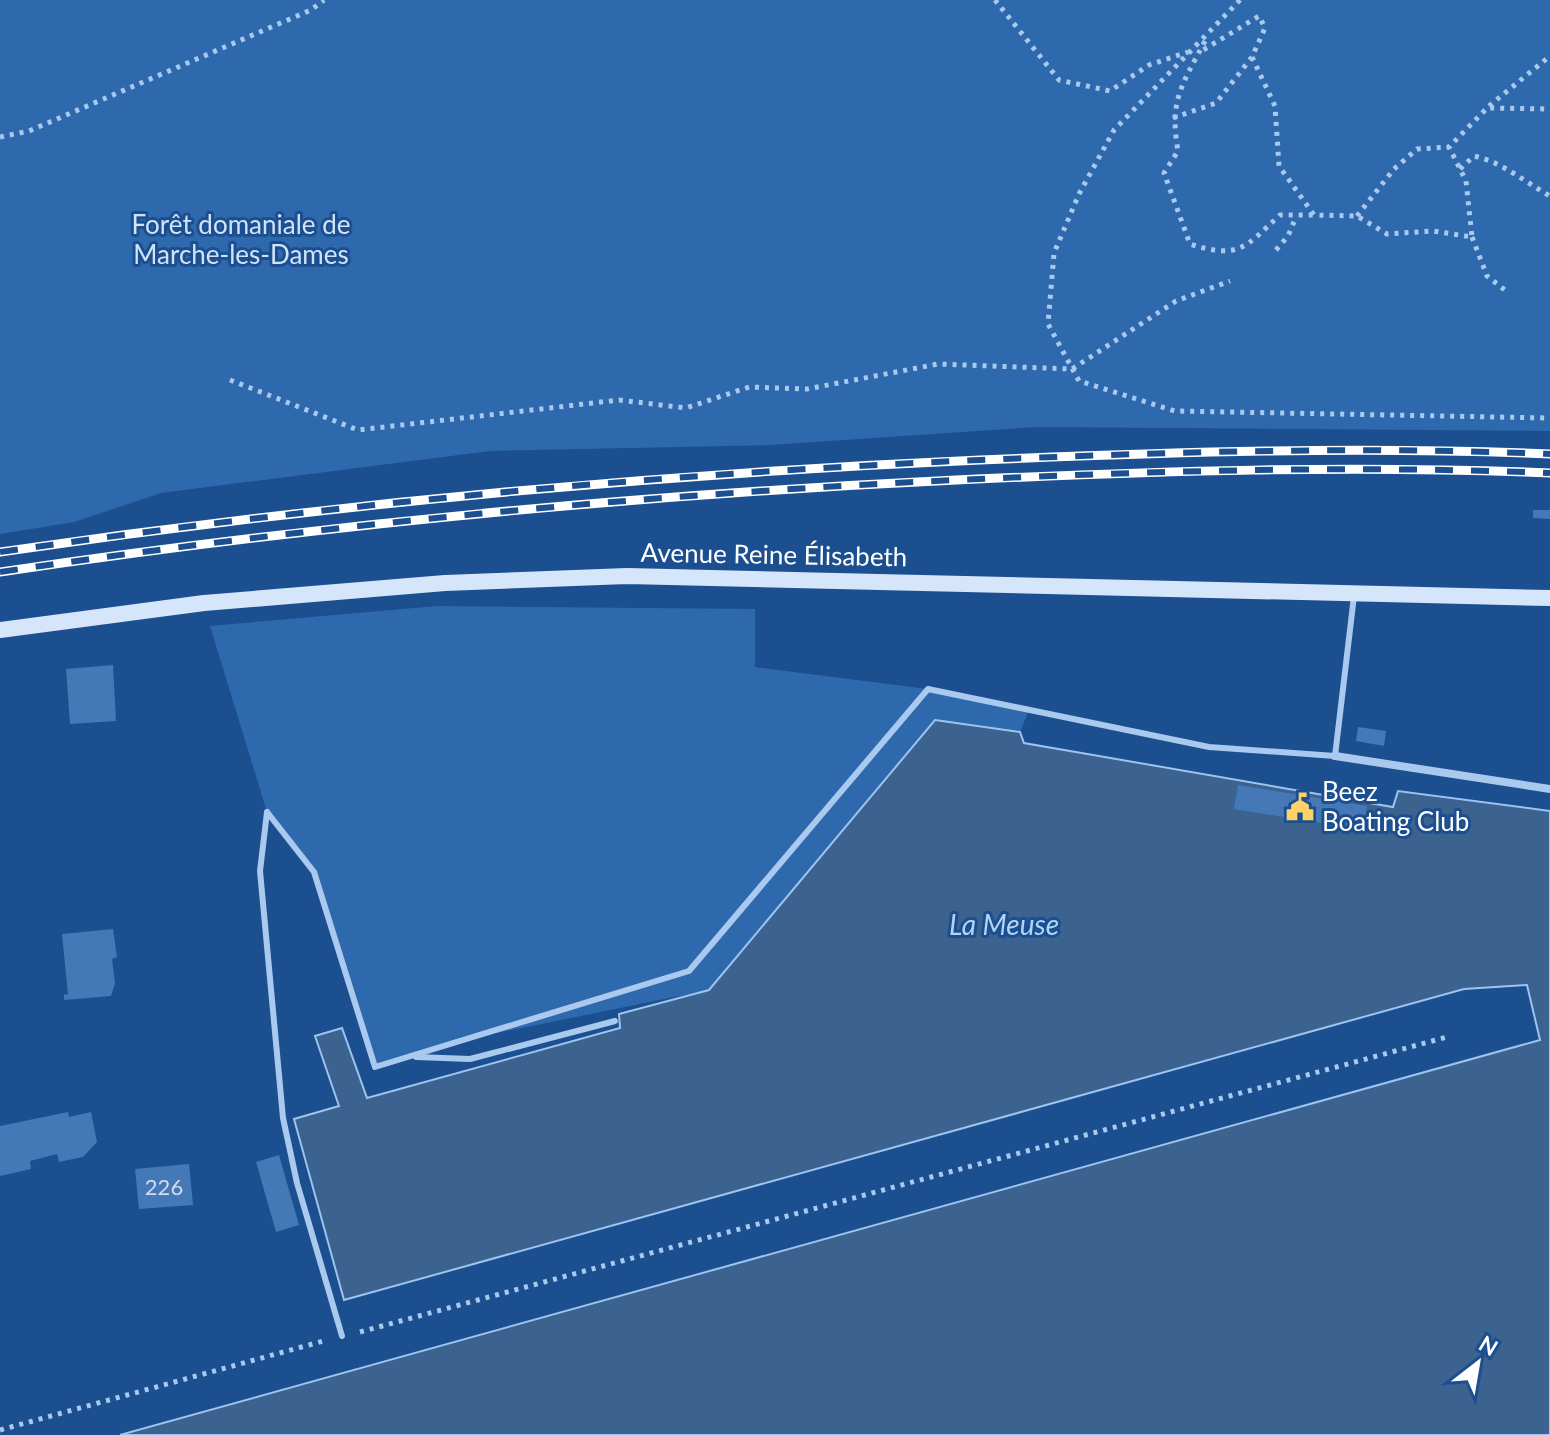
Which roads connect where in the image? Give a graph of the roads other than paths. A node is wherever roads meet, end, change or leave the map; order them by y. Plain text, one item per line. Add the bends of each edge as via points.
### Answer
1 (1354, 594) junction
2 (1550, 598) edge
3 (0, 630) edge
4 (1335, 756) junction
5 (1550, 789) edge
6 (615, 1021) dead end
7 (408, 1057) junction
8 (342, 1336) road end

1 - 2 main road, Avenue Reine Élisabeth
1 - 3 main road, Avenue Reine Élisabeth via 627,576 445,583 219,601
1 - 4 lane
4 - 5 street
4 - 7 lane via 1209,747 928,689 689,971
6 - 7 lane via 470,1059
7 - 8 lane via 375,1067 314,872 267,812 260,871 283,1118

